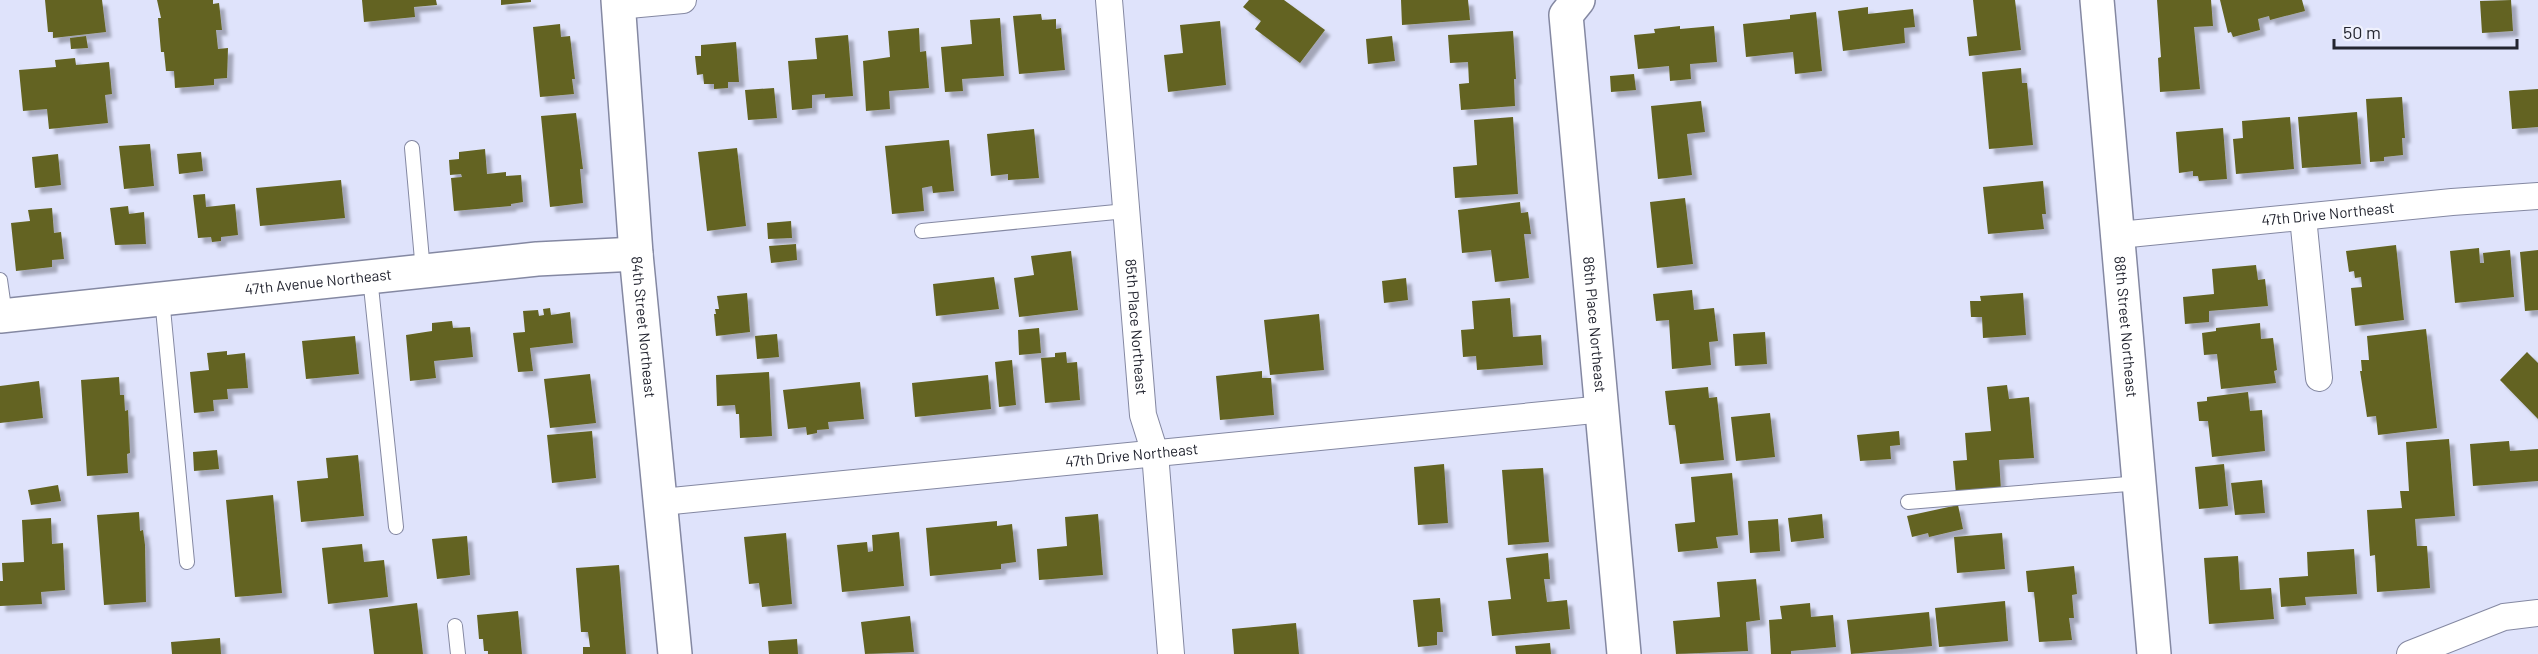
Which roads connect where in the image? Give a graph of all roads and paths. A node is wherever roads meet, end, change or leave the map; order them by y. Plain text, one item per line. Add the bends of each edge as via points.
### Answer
1 (683, 0) edge
2 (1109, 0) edge
3 (1578, 0) edge
4 (2097, 0) edge
5 (618, 3) edge
6 (412, 148) dead end
7 (2538, 196) edge
8 (1126, 211) junction
9 (2303, 217) junction
10 (922, 231) dead end
11 (2119, 235) junction
12 (636, 254) junction
13 (423, 271) junction
14 (370, 277) junction
15 (0, 280) edge
16 (162, 298) junction
17 (2, 315) edge
18 (2319, 378) dead end
19 (1604, 409) junction
20 (1155, 453) junction
21 (2140, 483) junction
22 (662, 502) junction
23 (1908, 502) dead end
24 (396, 527) dead end
25 (187, 562) dead end
26 (2538, 613) edge
27 (455, 627) dead end
28 (458, 654) edge
29 (675, 654) edge
30 (1172, 654) edge
31 (1624, 654) edge
32 (2154, 654) edge
33 (2410, 654) edge

1 - 5 street
2 - 8 street, 85th Place Northeast
3 - 19 street, 86th Place Northeast via 1566,15
4 - 11 street, 88th Street Northeast
5 - 12 street, 84th Street Northeast
6 - 13 lane
7 - 9 street, 47th Drive Northeast
8 - 10 lane
8 - 20 street, 85th Place Northeast via 1143,415
9 - 11 street, 47th Drive Northeast
9 - 18 street
11 - 21 street, 88th Street Northeast
12 - 13 street, 47th Avenue Northeast
12 - 22 street, 84th Street Northeast
13 - 14 street, 47th Avenue Northeast
14 - 16 street, 47th Avenue Northeast
14 - 24 lane
15 - 17 lane
16 - 17 street, 47th Avenue Northeast
16 - 25 lane
19 - 20 street, 47th Drive Northeast
19 - 31 street, 86th Place Northeast
20 - 22 street, 47th Drive Northeast
20 - 30 street, 85th Place Northeast
21 - 23 lane
21 - 32 street, 88th Street Northeast
22 - 29 street, 84th Street Northeast
26 - 33 street via 2504,617
27 - 28 lane

